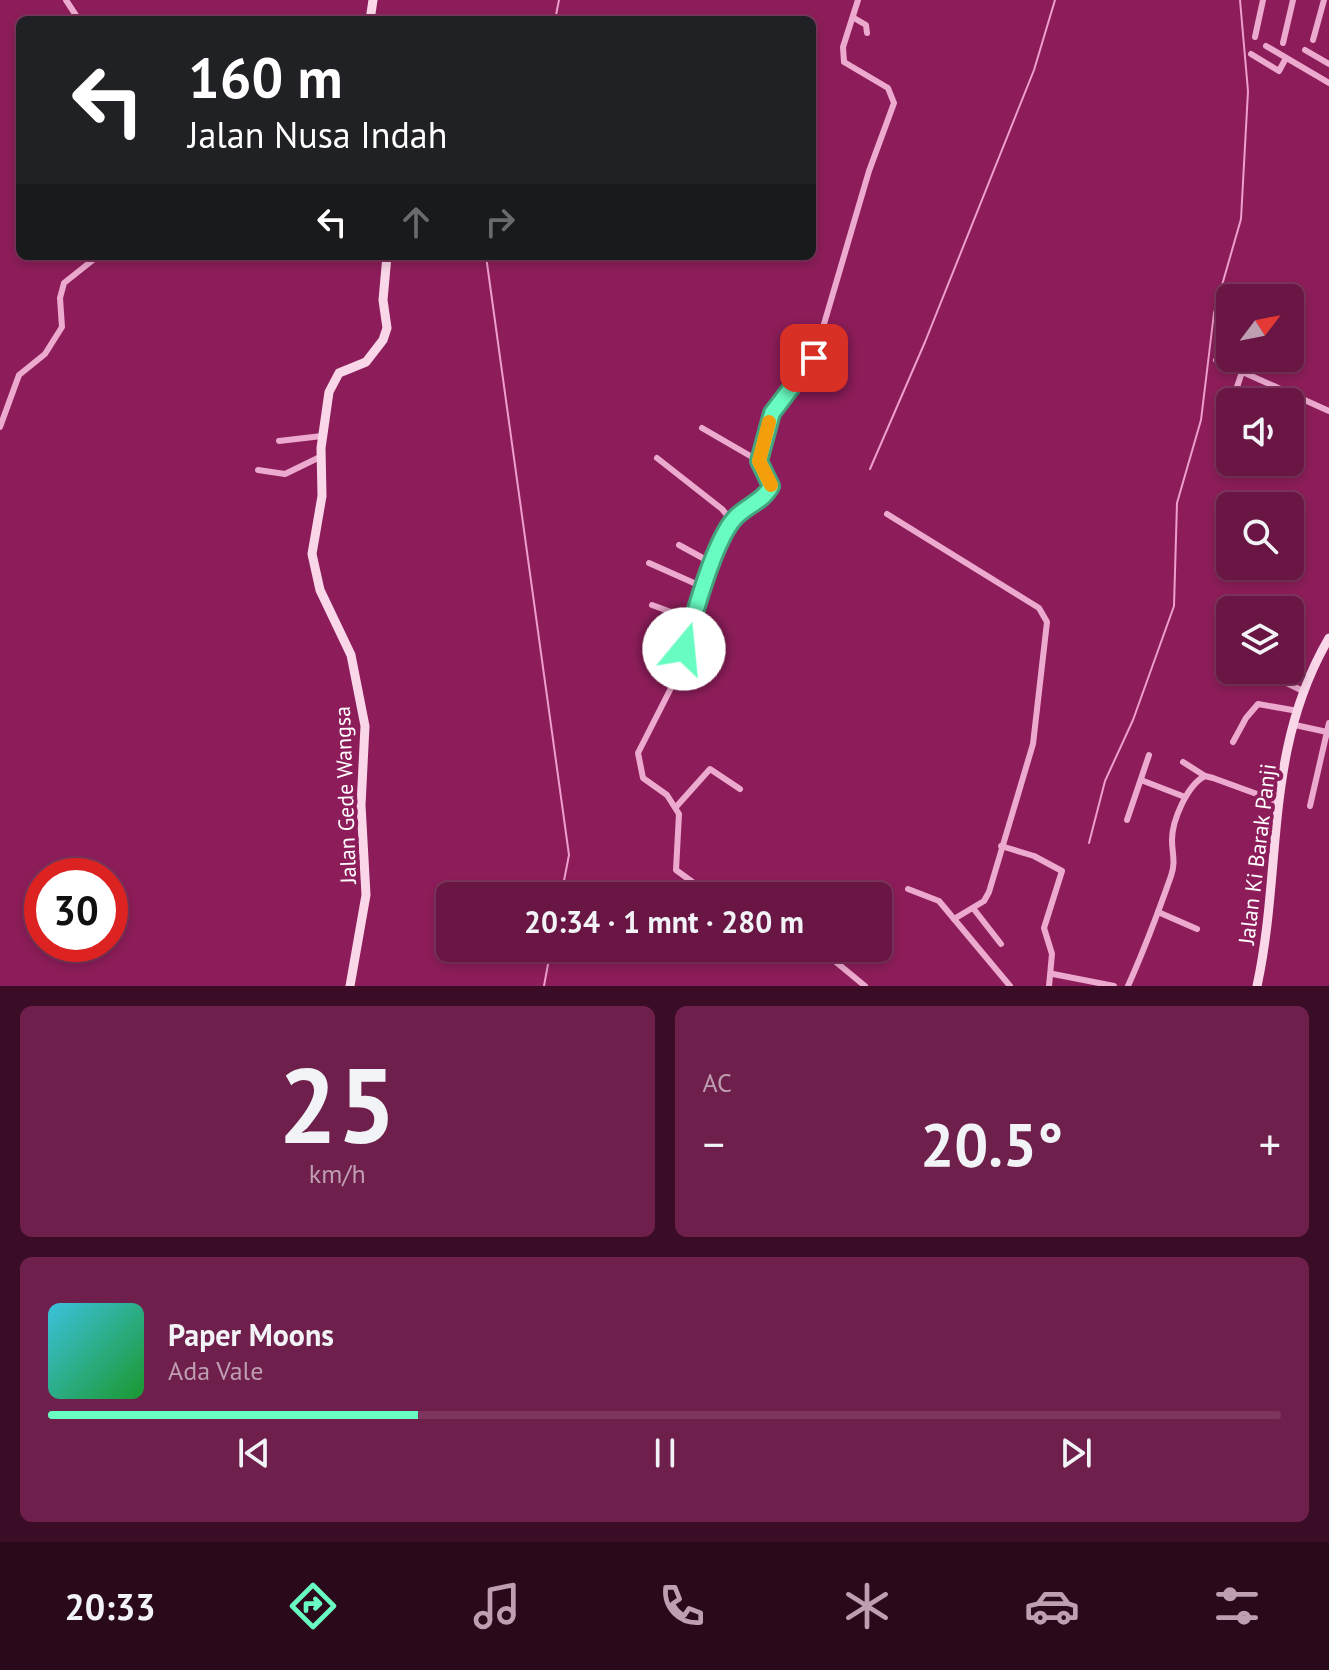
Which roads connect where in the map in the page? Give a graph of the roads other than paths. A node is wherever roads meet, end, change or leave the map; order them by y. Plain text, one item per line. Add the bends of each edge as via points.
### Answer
1 (858, 0) edge
2 (1263, 0) edge
3 (1293, 0) edge
4 (1324, 0) edge
5 (854, 18) junction
6 (867, 33) dead end
7 (1255, 37) dead end
8 (1313, 40) dead end
9 (1283, 43) dead end
10 (1266, 46) dead end
11 (1305, 50) dead end
12 (1251, 54) dead end
13 (1286, 58) junction
14 (1329, 64) edge
15 (1329, 83) edge
16 (93, 260) edge
17 (387, 260) edge
18 (1242, 372) joint
19 (1274, 386) joint
20 (1237, 388) edge
21 (1329, 411) edge
22 (0, 427) edge
23 (702, 428) dead end
24 (322, 436) junction
25 (279, 441) dead end
26 (320, 457) junction
27 (657, 458) dead end
28 (759, 461) junction
29 (258, 470) dead end
30 (887, 514) dead end
31 (732, 521) junction
32 (679, 545) dead end
33 (649, 563) dead end
34 (712, 563) junction
35 (703, 587) junction
36 (652, 605) dead end
37 (693, 620) junction
38 (1329, 638) edge
39 (1289, 684) edge
40 (1303, 691) junction
41 (1298, 711) junction
42 (1329, 723) edge
43 (1295, 725) junction
44 (1328, 732) edge
45 (1233, 742) dead end
46 (1149, 755) dead end
47 (1183, 762) dead end
48 (1205, 776) junction
49 (1141, 780) junction
50 (740, 789) dead end
51 (1185, 797) junction
52 (1276, 801) junction
53 (1310, 806) dead end
54 (676, 807) junction
55 (1127, 820) dead end
56 (1001, 846) junction
57 (692, 882) edge
58 (908, 889) dead end
59 (973, 908) junction
60 (1158, 912) junction
61 (954, 919) junction
62 (1197, 929) dead end
63 (1001, 944) dead end
64 (836, 962) edge
65 (1053, 974) junction
66 (350, 986) edge
67 (865, 986) edge
68 (1010, 986) edge
69 (1049, 986) edge
70 (1114, 986) edge
71 (1128, 986) edge
72 (1257, 986) edge

1 - 5 street
2 - 7 street
3 - 9 street
4 - 8 street
5 - 6 street via 867,26
5 - 28 street via 843,47 844,62 888,88 893,111 869,171 814,358 776,404
10 - 13 street
11 - 14 street
12 - 13 street via 1279,71
13 - 15 street
16 - 22 street via 64,283 62,327 45,354 19,375
17 - 24 street, Jalan Gede Wangsa via 385,335 366,362 334,380
18 - 19 street
18 - 20 street
19 - 21 street
23 - 28 street
24 - 25 street
24 - 26 street, Jalan Gede Wangsa
26 - 29 street via 285,474
26 - 66 street, Jalan Gede Wangsa via 322,496 313,565 348,645 365,726 361,805 366,895
27 - 31 street
28 - 31 street via 771,486
30 - 56 street via 1045,615 1033,744
31 - 34 street
32 - 34 street
33 - 35 street
34 - 35 street
35 - 37 street
36 - 37 street
37 - 54 street via 670,690 638,753 643,778
38 - 40 street, Jalan Ki Barak Panji
39 - 40 street
40 - 41 street, Jalan Ki Barak Panji
41 - 43 street, Jalan Ki Barak Panji
41 - 45 street via 1258,704
42 - 44 street
43 - 44 street
43 - 52 street, Jalan Ki Barak Panji
44 - 53 street
46 - 49 street
47 - 48 street
48 - 51 street
48 - 52 street
49 - 51 street
49 - 55 street
50 - 54 street via 710,769
51 - 60 street via 1172,837 1174,869
52 - 72 street, Jalan Ki Barak Panji
54 - 57 street via 676,870
56 - 59 street via 987,897
56 - 65 street via 1062,871 1044,928
58 - 61 street via 935,897
59 - 61 street
59 - 63 street
60 - 62 street
60 - 71 street
61 - 68 street
64 - 67 street
65 - 69 street
65 - 70 street

